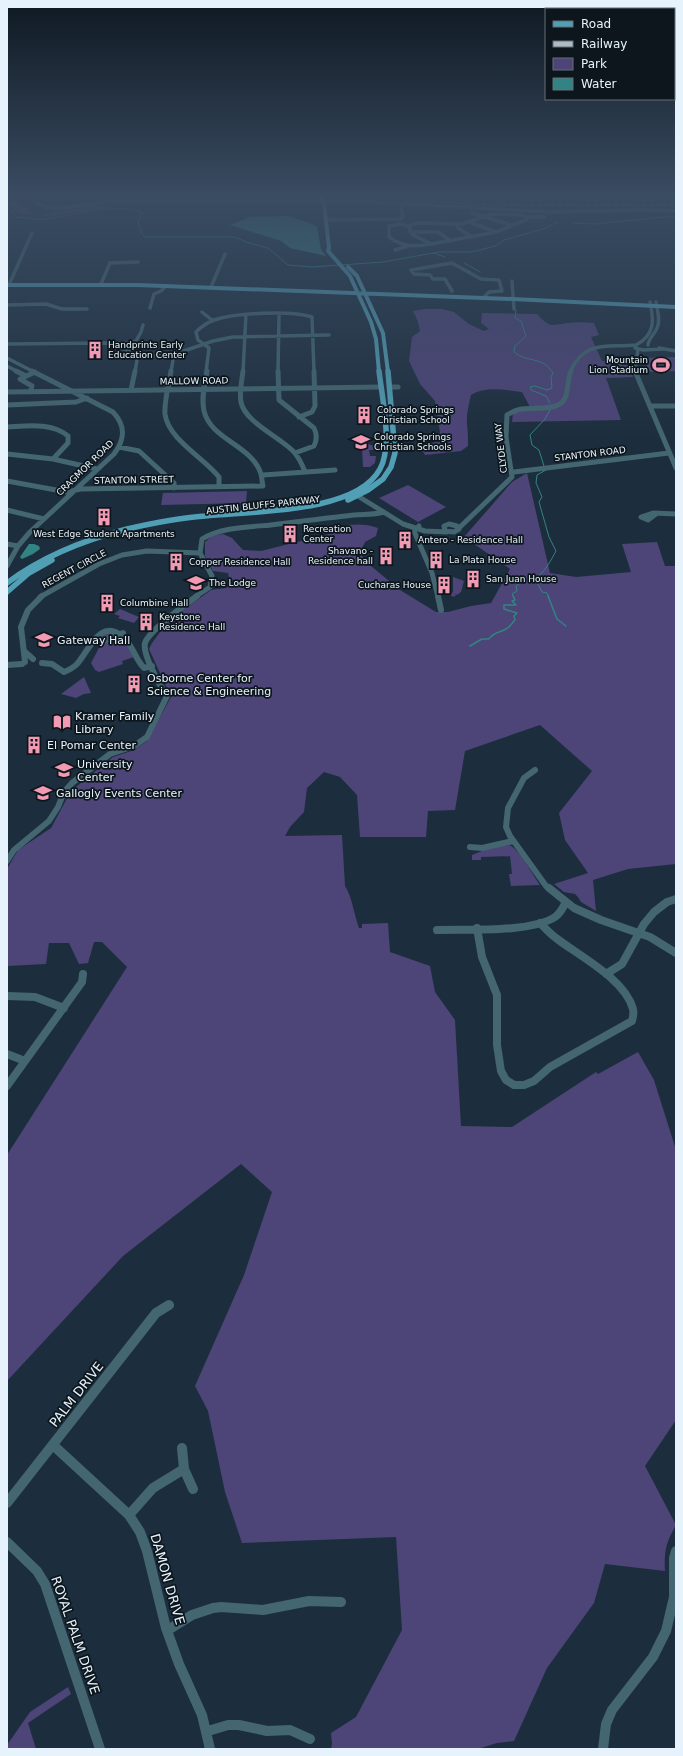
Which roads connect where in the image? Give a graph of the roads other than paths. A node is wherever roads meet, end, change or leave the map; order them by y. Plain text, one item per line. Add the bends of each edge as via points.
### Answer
1 (103, 279) edge
2 (214, 279) edge
3 (351, 279) edge
4 (358, 279) edge
5 (433, 279) edge
6 (481, 279) edge
7 (512, 281) dead end
8 (101, 284) junction
9 (8, 286) edge
10 (166, 286) junction
11 (211, 287) junction
12 (452, 290) dead end
13 (357, 292) junction
14 (365, 293) junction
15 (484, 297) junction
16 (513, 298) junction
17 (676, 303) edge
18 (651, 304) junction
19 (657, 304) junction
20 (7, 305) edge
21 (676, 307) edge
22 (150, 308) dead end
23 (87, 309) dead end
24 (514, 309) dead end
25 (202, 312) dead end
26 (246, 314) junction
27 (279, 314) junction
28 (213, 321) junction
29 (143, 325) dead end
30 (313, 335) junction
31 (329, 335) dead end
32 (245, 336) junction
33 (279, 336) junction
34 (106, 343) junction
35 (7, 344) edge
36 (204, 344) junction
37 (638, 347) junction
38 (648, 348) junction
39 (676, 351) edge
40 (138, 354) junction
41 (174, 354) junction
42 (637, 355) junction
43 (9, 361) edge
44 (7, 366) edge
45 (388, 371) junction
46 (35, 372) junction
47 (26, 376) junction
48 (381, 386) junction
49 (390, 387) junction
50 (398, 387) dead end
51 (278, 388) junction
52 (315, 388) junction
53 (205, 389) junction
54 (241, 389) junction
55 (131, 390) junction
56 (168, 390) junction
57 (72, 391) junction
58 (7, 392) edge
59 (30, 392) junction
60 (87, 398) junction
61 (7, 405) edge
62 (650, 406) junction
63 (676, 406) edge
64 (392, 409) junction
65 (299, 417) junction
66 (7, 427) edge
67 (119, 447) junction
68 (295, 453) junction
69 (669, 453) junction
70 (7, 454) edge
71 (53, 459) junction
72 (152, 463) junction
73 (144, 466) dead end
74 (676, 468) edge
75 (97, 469) junction
76 (335, 470) dead end
77 (305, 472) junction
78 (514, 472) junction
79 (262, 475) junction
80 (7, 481) edge
81 (219, 487) junction
82 (174, 488) junction
83 (75, 490) junction
84 (356, 494) junction
85 (7, 510) edge
86 (656, 514) dead end
87 (676, 514) edge
88 (383, 515) junction
89 (44, 519) junction
90 (457, 526) junction
91 (417, 528) junction
92 (445, 530) junction
93 (7, 544) edge
94 (18, 546) junction
95 (200, 553) junction
96 (7, 566) edge
97 (7, 583) edge
98 (7, 592) edge
99 (441, 610) dead end
100 (122, 634) junction
101 (99, 643) dead end
102 (24, 651) junction
103 (33, 659) dead end
104 (7, 665) edge
105 (23, 665) junction
106 (42, 665) dead end
107 (152, 666) junction
108 (7, 670) edge
109 (535, 770) dead end
110 (513, 841) junction
111 (470, 847) dead end
112 (7, 862) edge
113 (676, 899) edge
114 (566, 902) junction
115 (540, 922) junction
116 (476, 928) junction
117 (437, 930) dead end
118 (639, 932) junction
119 (676, 953) edge
120 (83, 974) dead end
121 (606, 974) junction
122 (7, 996) edge
123 (64, 1008) junction
124 (7, 1054) edge
125 (25, 1061) junction
126 (7, 1086) edge
127 (169, 1305) dead end
128 (53, 1445) junction
129 (182, 1448) dead end
130 (184, 1469) junction
131 (193, 1489) dead end
132 (7, 1503) edge
133 (129, 1515) junction
134 (7, 1542) edge
135 (676, 1551) edge
136 (341, 1602) dead end
137 (168, 1630) junction
138 (208, 1731) junction
139 (310, 1739) dead end
140 (100, 1749) edge
141 (210, 1749) edge
142 (603, 1749) edge

1 - 8 street
2 - 11 street
3 - 13 main road, AUSTIN BLUFFS PARKWAY
4 - 14 main road, AUSTIN BLUFFS PARKWAY
5 - 12 street via 445,279
6 - 15 street via 499,280 502,291 489,292
7 - 16 street
8 - 9 main road
8 - 10 main road
10 - 11 main road
10 - 22 street via 154,294
11 - 13 main road
13 - 14 main road
13 - 48 main road, AUSTIN BLUFFS PARKWAY via 376,339
14 - 15 main road
14 - 45 main road, AUSTIN BLUFFS PARKWAY via 383,333
15 - 16 main road
16 - 18 main road
16 - 24 street
17 - 19 main road
18 - 19 main road
18 - 37 street via 654,317 652,328
19 - 21 main road
19 - 38 street via 660,324 648,342
20 - 23 street via 46,304 62,309
25 - 28 street
26 - 27 street
26 - 28 street
26 - 32 street
27 - 30 street via 310,316 313,319
27 - 33 street
28 - 36 street via 202,325 196,332 198,340
29 - 34 street via 141,336 134,342
30 - 31 street
30 - 33 street
30 - 52 street
32 - 33 street
32 - 36 street via 224,338
32 - 54 street
33 - 51 street
34 - 35 street
34 - 40 street
36 - 41 street
36 - 53 street via 209,348
37 - 38 street
37 - 42 street
37 - 78 street, CLYDE WAY via 594,348 582,353 570,372 566,398 560,404 520,409 507,415 505,425 508,454
38 - 39 street
38 - 42 street
40 - 41 street
40 - 55 street
41 - 56 street
42 - 62 street via 634,370
43 - 46 street, CRAGMOR ROAD
44 - 47 street
45 - 48 main road via 385,383
45 - 49 main road, AUSTIN BLUFFS PARKWAY
46 - 47 street
46 - 57 street, CRAGMOR ROAD
47 - 59 street via 20,379 32,386
48 - 52 street, MALLOW ROAD
48 - 64 main road via 386,389
48 - 84 main road, AUSTIN BLUFFS PARKWAY via 387,443 386,459 376,477
49 - 50 street
49 - 64 main road, AUSTIN BLUFFS PARKWAY
51 - 52 street, MALLOW ROAD
51 - 54 street, MALLOW ROAD
51 - 65 street via 279,400
52 - 65 street via 314,410
53 - 54 street, MALLOW ROAD
53 - 56 street, MALLOW ROAD
53 - 79 street via 203,410 207,419 255,462
54 - 68 street via 241,402 245,412
55 - 56 street, MALLOW ROAD
55 - 57 street, MALLOW ROAD
56 - 81 street via 165,416 167,424 178,438 214,471 220,480
57 - 59 street, MALLOW ROAD
57 - 60 street, CRAGMOR ROAD
58 - 59 street, MALLOW ROAD
60 - 61 street via 76,402
60 - 67 street, CRAGMOR ROAD via 113,412 122,422 124,433
62 - 63 street
62 - 69 street
64 - 84 main road, AUSTIN BLUFFS PARKWAY via 395,453 393,463 383,478
65 - 68 street via 314,428 316,442 312,448
66 - 71 street via 44,426 63,432 68,439 67,443
67 - 72 street via 136,450
67 - 75 street, CRAGMOR ROAD
68 - 77 street
69 - 74 street
69 - 78 street, STANTON ROAD
70 - 71 street
71 - 75 street
72 - 73 street
72 - 82 street via 174,483
75 - 83 street, CRAGMOR ROAD
76 - 77 street
77 - 79 street
78 - 90 street, CLYDE WAY via 510,480 466,521
79 - 81 street, STANTON STREET via 264,486
80 - 83 street, STANTON STREET via 67,492
81 - 82 street, STANTON STREET
82 - 83 street, STANTON STREET
83 - 89 street, CRAGMOR ROAD
84 - 88 street
84 - 97 main road, AUSTIN BLUFFS PARKWAY via 307,507 192,517 125,530 56,552 26,568
84 - 98 main road, AUSTIN BLUFFS PARKWAY via 339,504 315,510 194,521 128,534 53,560 29,573
85 - 89 street
86 - 87 street
88 - 91 street, CLYDE WAY via 397,525
88 - 95 street via 357,515 216,532 202,539
89 - 94 street, CRAGMOR ROAD
90 - 92 street, CLYDE WAY via 447,524
90 - 92 street, CLYDE WAY via 456,532
91 - 92 street, CLYDE WAY
91 - 99 street
93 - 94 street
94 - 96 street, CRAGMOR ROAD
95 - 102 street, REGENT CIRCLE via 124,554 109,559 44,594 31,606 22,622 21,641
95 - 107 street via 211,573 211,583 207,590 172,614 146,640 144,651
100 - 101 street
100 - 106 street via 99,632 74,668 64,672 56,667
100 - 107 street via 142,666
102 - 103 street
102 - 105 street, REGENT CIRCLE
104 - 105 street
105 - 108 street
107 - 112 street via 157,683 167,696 147,737 134,746 110,754 72,783 64,792 49,821 14,850
109 - 110 street via 524,778 507,812 507,830
110 - 111 street via 482,848
110 - 114 street via 546,886
113 - 118 street via 653,911
114 - 115 street via 556,916
114 - 118 street via 591,916
115 - 116 street via 521,926
115 - 121 street via 554,938
116 - 117 street
116 - 121 street via 483,962 497,995 500,1074 509,1084 522,1086 540,1077 550,1066 632,1021 635,1016 634,1007
118 - 119 street via 659,941
118 - 121 street via 621,965
120 - 123 street via 82,982
122 - 123 street via 35,997
123 - 125 street
124 - 125 street
125 - 126 street
127 - 128 street, PALM DRIVE via 156,1313
128 - 132 street, PALM DRIVE
128 - 133 street, DAMON DRIVE
129 - 130 street
130 - 131 street
130 - 133 street via 162,1480
133 - 137 street, DAMON DRIVE via 145,1544 156,1593
134 - 140 street, ROYAL PALM DRIVE via 37,1571 45,1584
135 - 142 street via 674,1597 666,1631 653,1657 612,1710 606,1724
136 - 137 street via 316,1600 263,1610 213,1608 192,1616
137 - 138 street, DAMON DRIVE via 178,1663 198,1703
138 - 139 street via 228,1724 268,1730 290,1730
138 - 141 street, DAMON DRIVE

